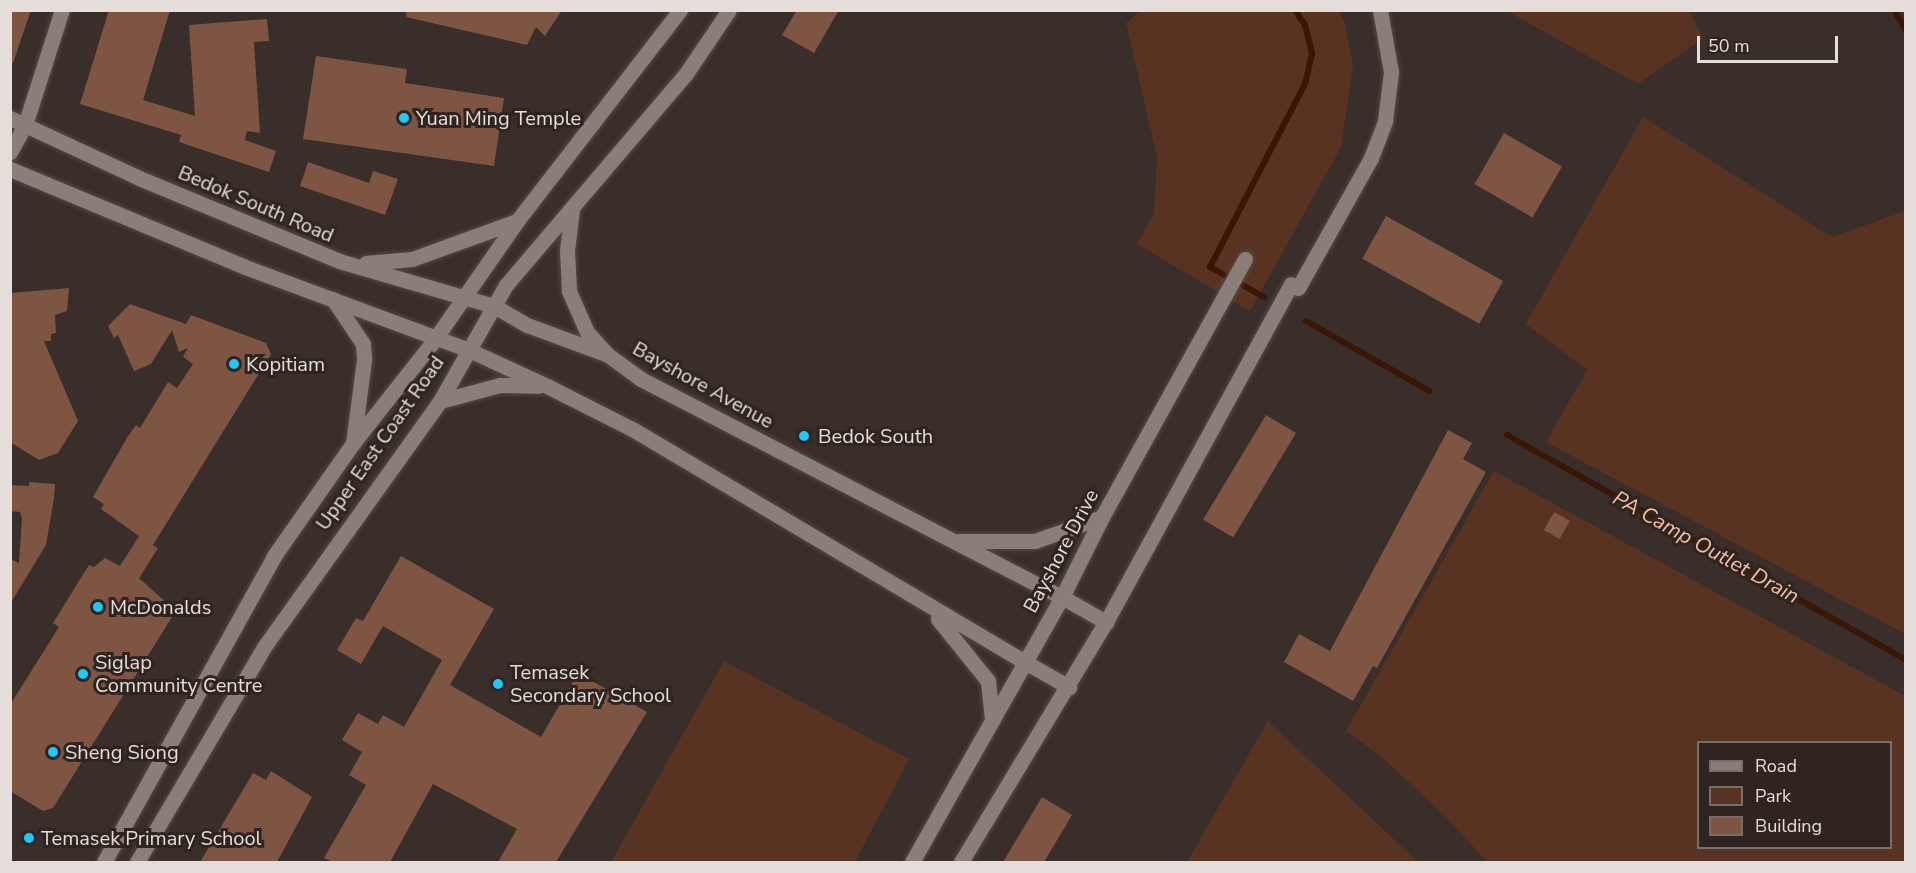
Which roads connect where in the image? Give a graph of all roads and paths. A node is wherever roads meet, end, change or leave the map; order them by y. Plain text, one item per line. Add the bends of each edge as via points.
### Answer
1 (62, 10) edge
2 (680, 10) edge
3 (729, 10) edge
4 (1380, 10) edge
5 (18, 121) edge
6 (10, 152) edge
7 (10, 170) edge
8 (572, 210) junction
9 (517, 221) junction
10 (1245, 259) dead end
11 (339, 261) junction
12 (464, 297) junction
13 (333, 299) junction
14 (494, 306) junction
15 (435, 339) junction
16 (469, 350) junction
17 (608, 356) junction
18 (549, 387) junction
19 (440, 401) junction
20 (353, 443) junction
21 (1102, 517) junction
22 (953, 540) junction
23 (911, 594) junction
24 (1062, 597) junction
25 (1106, 622) junction
26 (1024, 662) junction
27 (1069, 687) junction
28 (992, 720) junction
29 (104, 862) edge
30 (137, 862) edge
31 (912, 862) edge
32 (962, 862) edge

1 - 5 main road
2 - 9 main road, Upper East Coast Road
3 - 8 main road, Upper East Coast Road via 685,75
4 - 25 main road via 1391,72 1385,121 1371,158
5 - 6 main road
5 - 11 main road, Bedok South Road via 139,178
7 - 13 main road
8 - 14 main road, Upper East Coast Road via 536,247
8 - 17 main road via 567,250 569,291 588,332
9 - 11 main road via 395,263
9 - 12 main road, Upper East Coast Road
10 - 21 main road, Bayshore Drive
11 - 12 main road, Bedok South Road
12 - 14 main road, Bedok South Road
12 - 15 main road, Upper East Coast Road
13 - 15 main road
13 - 20 main road via 363,344
14 - 16 main road, Upper East Coast Road
14 - 17 main road, Bayshore Avenue via 527,325
15 - 16 main road
15 - 20 main road, Upper East Coast Road
16 - 18 main road
16 - 19 main road, Upper East Coast Road
17 - 22 main road, Bayshore Avenue via 641,379
18 - 19 main road via 500,385
18 - 23 main road via 634,430
19 - 30 main road, Upper East Coast Road via 264,646
20 - 29 main road, Upper East Coast Road via 274,556
21 - 22 main road, Bayshore Avenue via 1035,541
21 - 24 main road, Bayshore Drive
22 - 24 main road, Bayshore Avenue
23 - 26 main road
23 - 28 main road via 951,630 988,681
24 - 25 main road, Bayshore Avenue
24 - 26 main road, Bayshore Drive
25 - 27 main road
26 - 27 main road
26 - 28 main road, Bayshore Drive
27 - 32 main road
28 - 31 main road, Bayshore Drive

